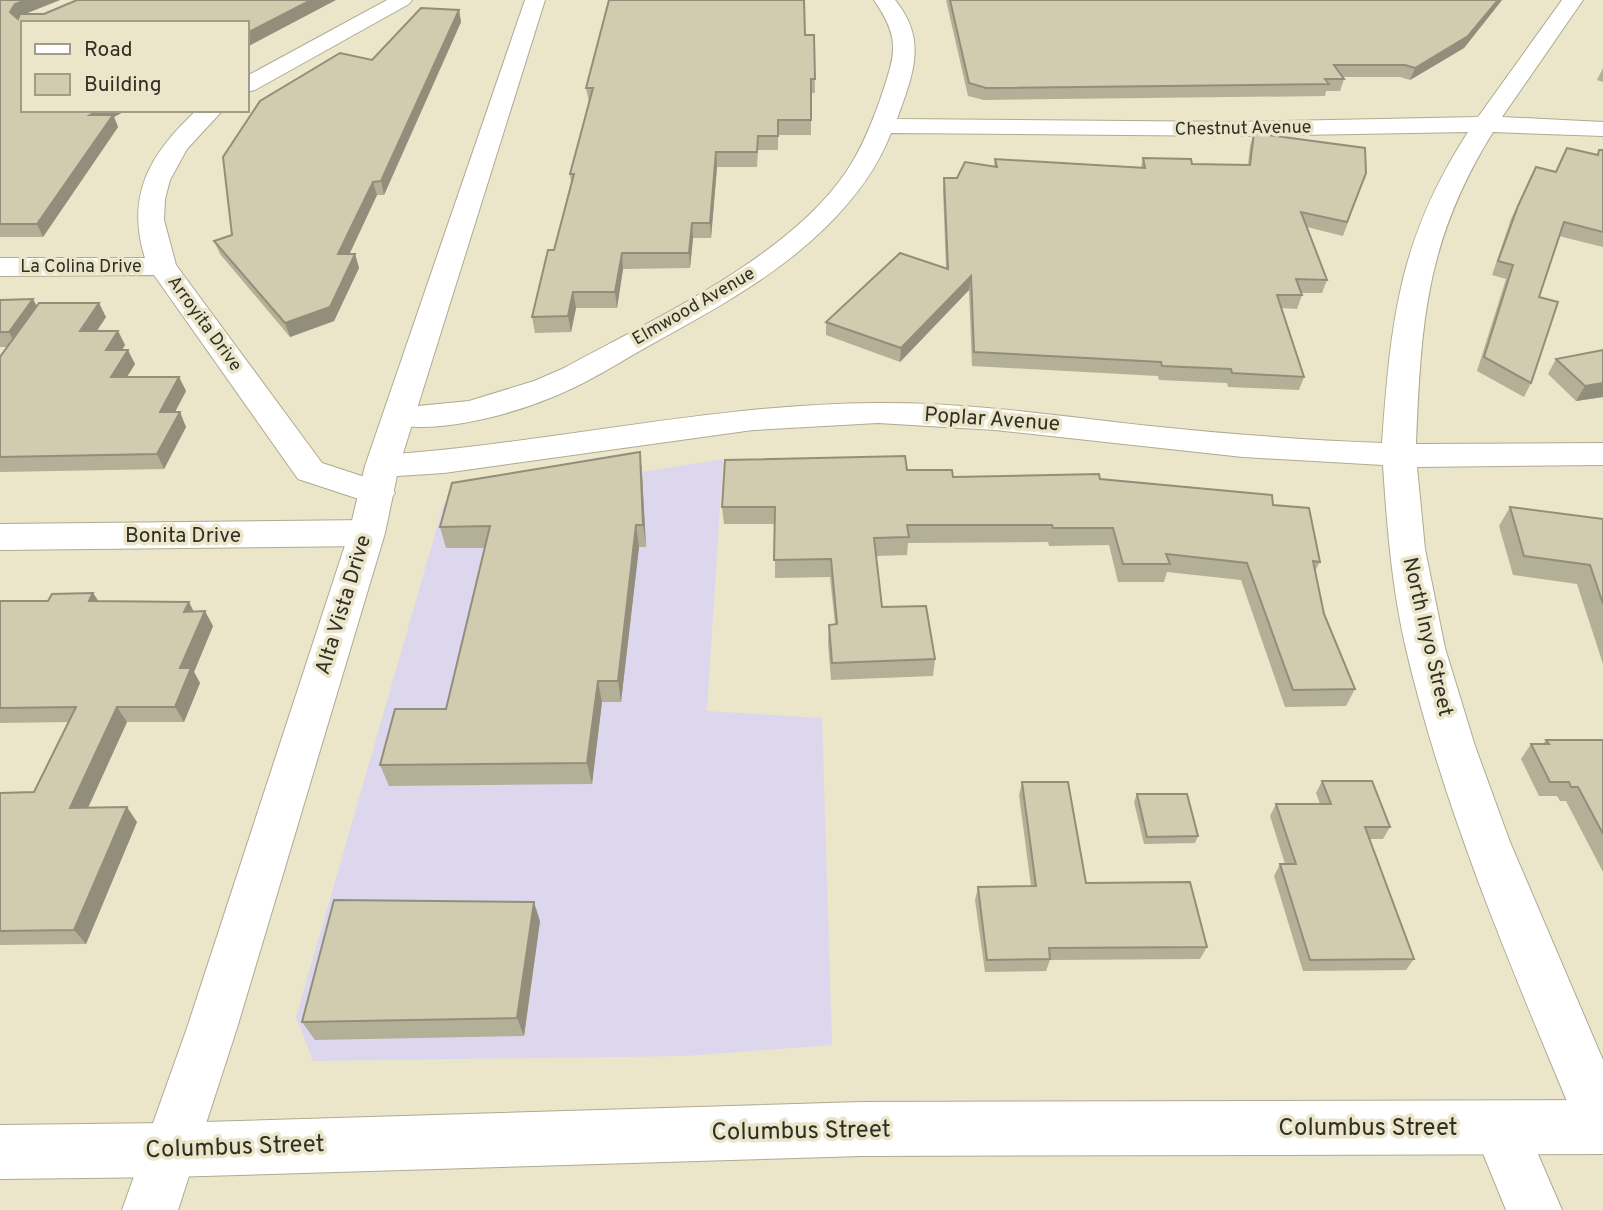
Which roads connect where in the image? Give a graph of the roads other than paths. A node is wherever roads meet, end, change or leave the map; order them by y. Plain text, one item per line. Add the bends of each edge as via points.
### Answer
1 (402, 0) edge
2 (536, 0) edge
3 (884, 0) edge
4 (1573, 0) edge
5 (248, 84) edge
6 (209, 112) edge
7 (1485, 124) junction
8 (883, 126) junction
9 (1603, 129) edge
10 (162, 266) junction
11 (0, 267) edge
12 (399, 416) junction
13 (1603, 454) edge
14 (1398, 457) junction
15 (380, 480) junction
16 (367, 533) junction
17 (0, 537) edge
18 (1603, 1125) edge
19 (1500, 1129) junction
20 (170, 1150) junction
21 (0, 1152) edge
22 (150, 1210) edge
23 (1534, 1210) edge

1 - 5 street
2 - 12 street, Alta Vista Drive
3 - 8 street, Elmwood Avenue via 900,21 906,57
4 - 7 street, North Inyo Street
6 - 10 street, Arroyita Drive via 170,154 154,184 148,213 151,242
7 - 8 street, Chestnut Avenue via 1237,129
7 - 9 street, Chestnut Avenue
7 - 14 street, North Inyo Street via 1441,204 1422,254 1400,379
8 - 12 street, Elmwood Avenue via 859,172 809,229 766,265 712,300 548,387 457,413
10 - 11 street, La Colina Drive
10 - 15 street, Arroyita Drive via 310,471
12 - 15 street, Alta Vista Drive
13 - 14 street, Poplar Avenue
14 - 15 street, Poplar Avenue via 1190,441 979,417 875,412 694,424 443,464
14 - 18 street, North Inyo Street via 1405,543 1419,620 1451,739
15 - 16 street, Alta Vista Drive
16 - 17 street, Bonita Drive
16 - 20 street, Alta Vista Drive
18 - 19 street, Columbus Street
19 - 20 street, Columbus Street via 862,1129
19 - 23 street
20 - 21 street, Columbus Street
20 - 22 street, Alta Vista Drive

